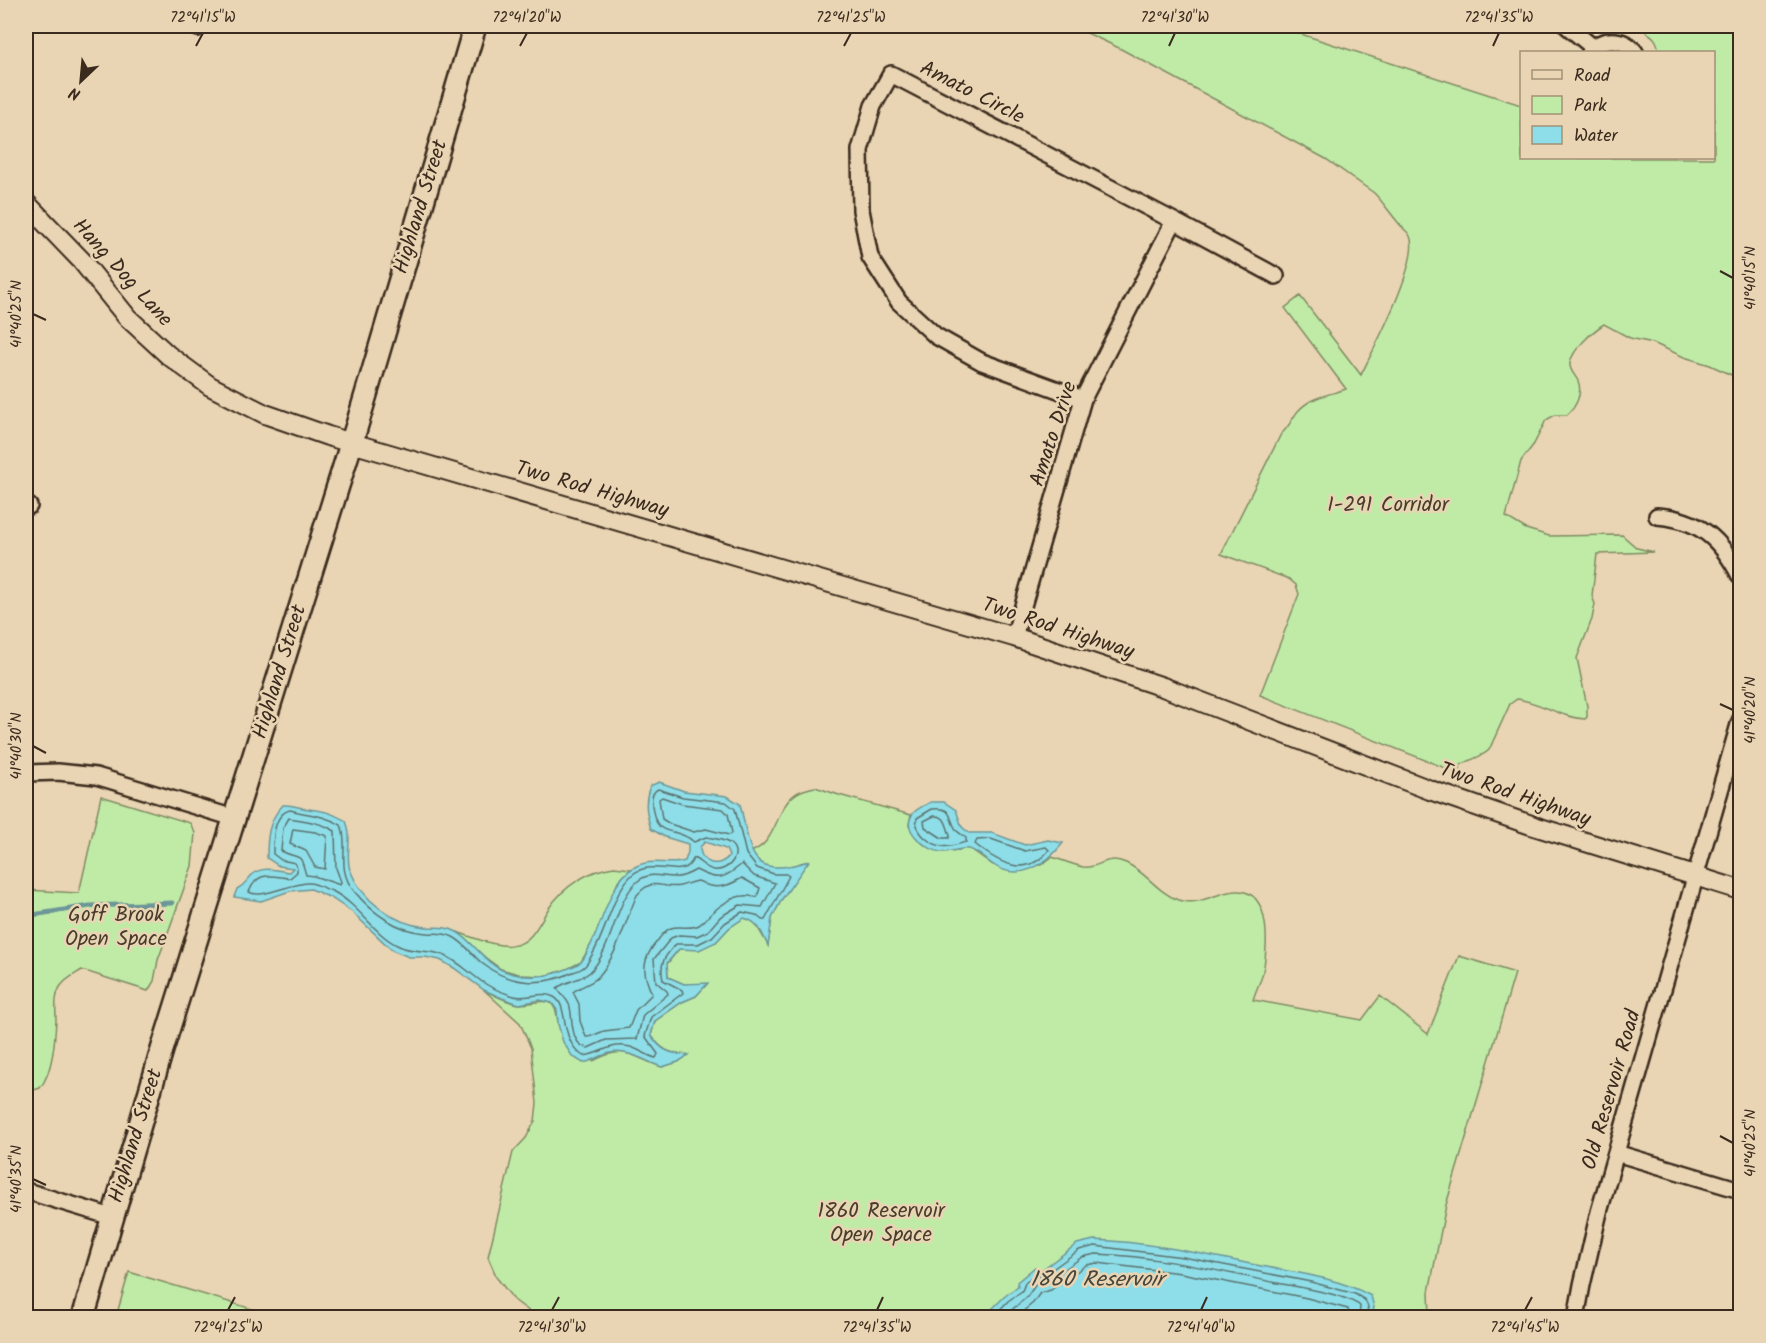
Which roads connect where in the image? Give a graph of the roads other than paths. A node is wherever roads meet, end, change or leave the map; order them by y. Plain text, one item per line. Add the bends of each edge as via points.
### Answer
1 (475, 26) edge
2 (1567, 26) edge
3 (1592, 50) edge
4 (1634, 51) edge
5 (26, 203) edge
6 (1174, 221) junction
7 (1276, 276) dead end
8 (1083, 399) junction
9 (352, 443) junction
10 (1656, 516) dead end
11 (1740, 576) edge
12 (1014, 637) junction
13 (1740, 721) edge
14 (26, 773) edge
15 (234, 818) junction
16 (1694, 876) junction
17 (1740, 890) edge
18 (1616, 1153) junction
19 (1740, 1190) edge
20 (26, 1191) edge
21 (112, 1217) junction
22 (83, 1317) edge
23 (1576, 1317) edge

1 - 9 main road, Highland Street
2 - 3 street
3 - 4 street via 1601,43 1618,41
5 - 9 street, Hang Dog Lane via 81,260 127,317 168,355 210,386 266,414
6 - 7 street, Amato Circle
6 - 8 street, Amato Drive
6 - 8 street, Amato Circle via 891,74 873,106 860,150 861,210 870,256 899,302 936,336 982,362
8 - 12 street, Amato Drive
9 - 12 street, Two Rod Highway
9 - 15 main road, Highland Street
10 - 11 street via 1682,520 1704,530 1732,560
12 - 16 street, Two Rod Highway via 1163,687 1430,790
13 - 16 street, Old Reservoir Road
14 - 15 street via 96,776
15 - 21 main road, Highland Street
16 - 17 street, Two Rod Highway
16 - 18 street, Old Reservoir Road
18 - 19 street
18 - 23 street, Old Reservoir Road
20 - 21 street
21 - 22 main road, Highland Street

